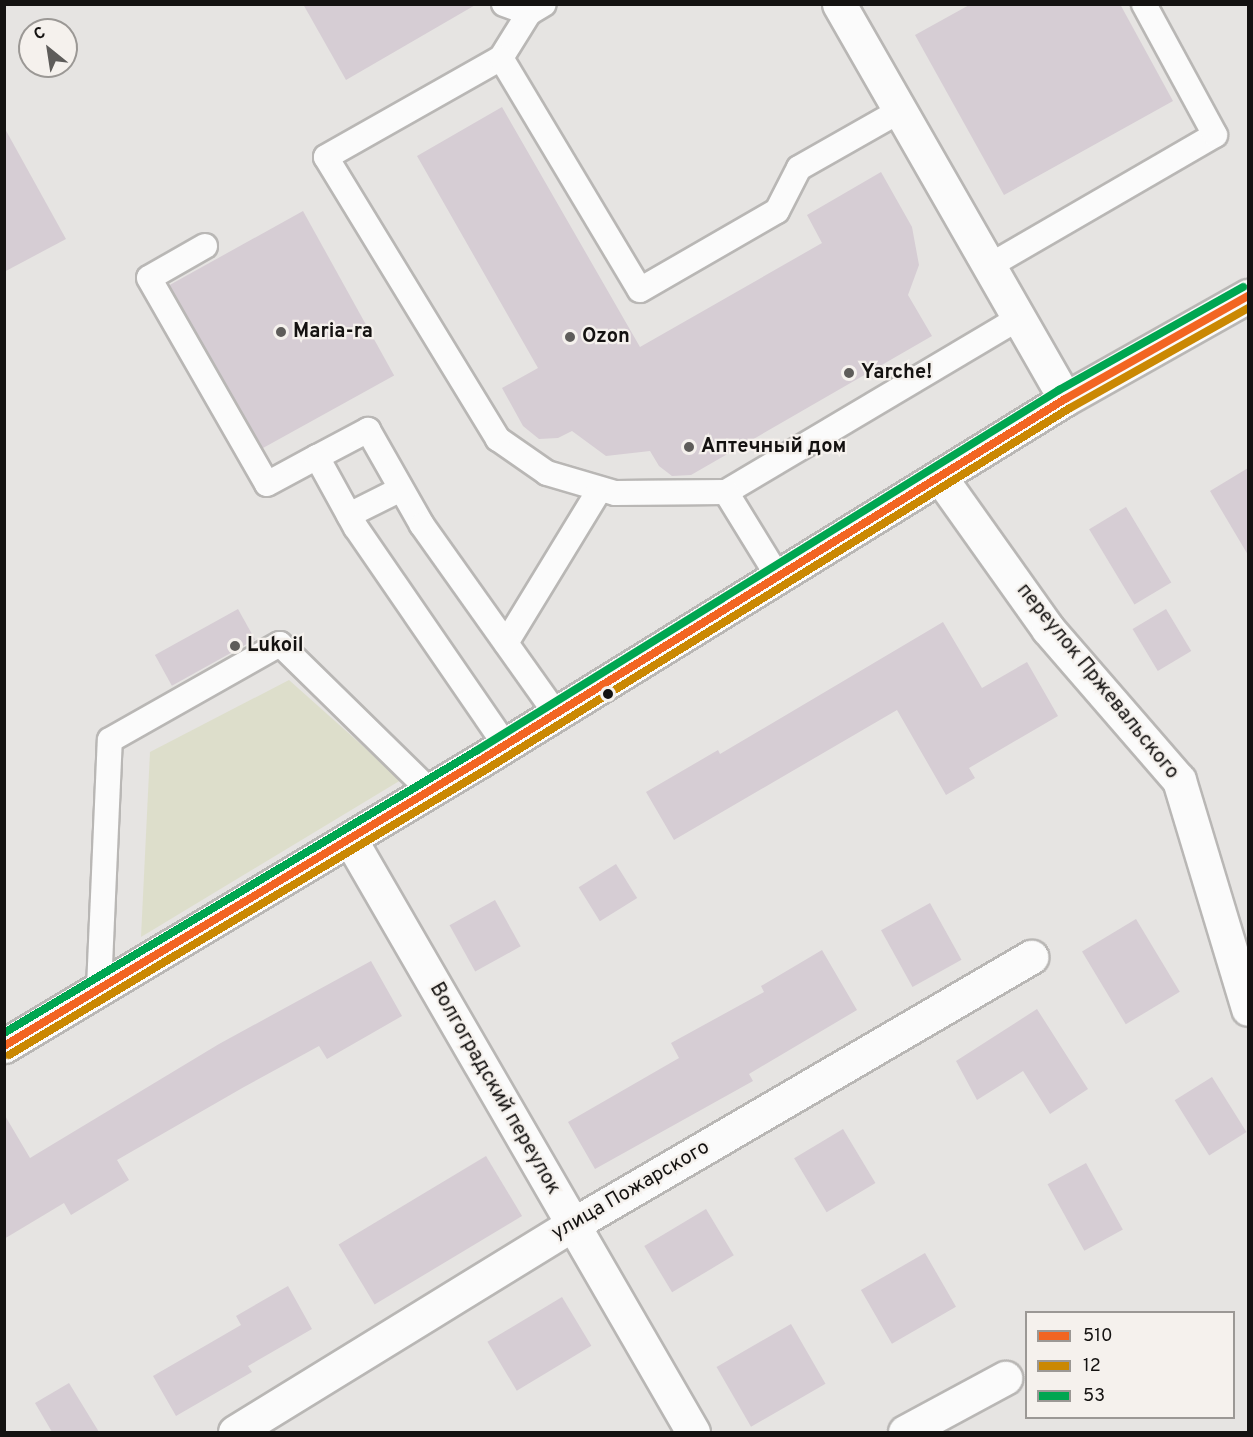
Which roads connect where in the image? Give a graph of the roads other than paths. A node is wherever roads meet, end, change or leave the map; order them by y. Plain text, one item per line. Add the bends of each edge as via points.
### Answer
1 (504, 4) edge
2 (1144, 4) edge
3 (844, 6) edge
4 (536, 9) edge
5 (501, 58) junction
6 (901, 110) junction
7 (206, 246) dead end
8 (989, 266) junction
9 (1248, 296) edge
10 (1019, 318) junction
11 (1065, 399) junction
12 (317, 457) junction
13 (940, 477) junction
14 (401, 489) junction
15 (600, 489) junction
16 (726, 492) junction
17 (349, 515) junction
18 (777, 575) junction
19 (506, 643) junction
20 (555, 712) junction
21 (504, 743) junction
22 (429, 790) junction
23 (350, 839) junction
24 (1031, 957) dead end
25 (99, 988) junction
26 (1248, 1009) edge
27 (4, 1046) edge
28 (572, 1225) junction
29 (1005, 1378) dead end
30 (235, 1432) edge
31 (693, 1432) edge
32 (905, 1432) edge

1 - 4 lane
2 - 8 lane via 1215,135
3 - 6 street
4 - 5 lane
5 - 6 lane via 640,290 777,211 799,168
5 - 15 lane via 326,157 498,439 547,473
6 - 8 street
7 - 12 lane via 149,278 267,484
8 - 10 street
9 - 11 street
10 - 11 street
10 - 16 lane
11 - 13 street
12 - 14 lane via 368,430
12 - 17 lane
13 - 18 street
13 - 26 street, переулок Пржевальского via 1048,629 1179,780
14 - 17 lane
14 - 19 lane
15 - 16 lane via 615,493
15 - 19 lane
16 - 18 lane
17 - 21 lane
18 - 20 street
19 - 20 lane
20 - 21 street
21 - 22 street
22 - 23 street
22 - 25 lane via 280,644 110,740
23 - 25 street
23 - 28 street, Волгоградский переулок
24 - 28 street, улица Пожарского
25 - 27 street
28 - 30 street, улица Пожарского
28 - 31 street, Волгоградский переулок
29 - 32 street

